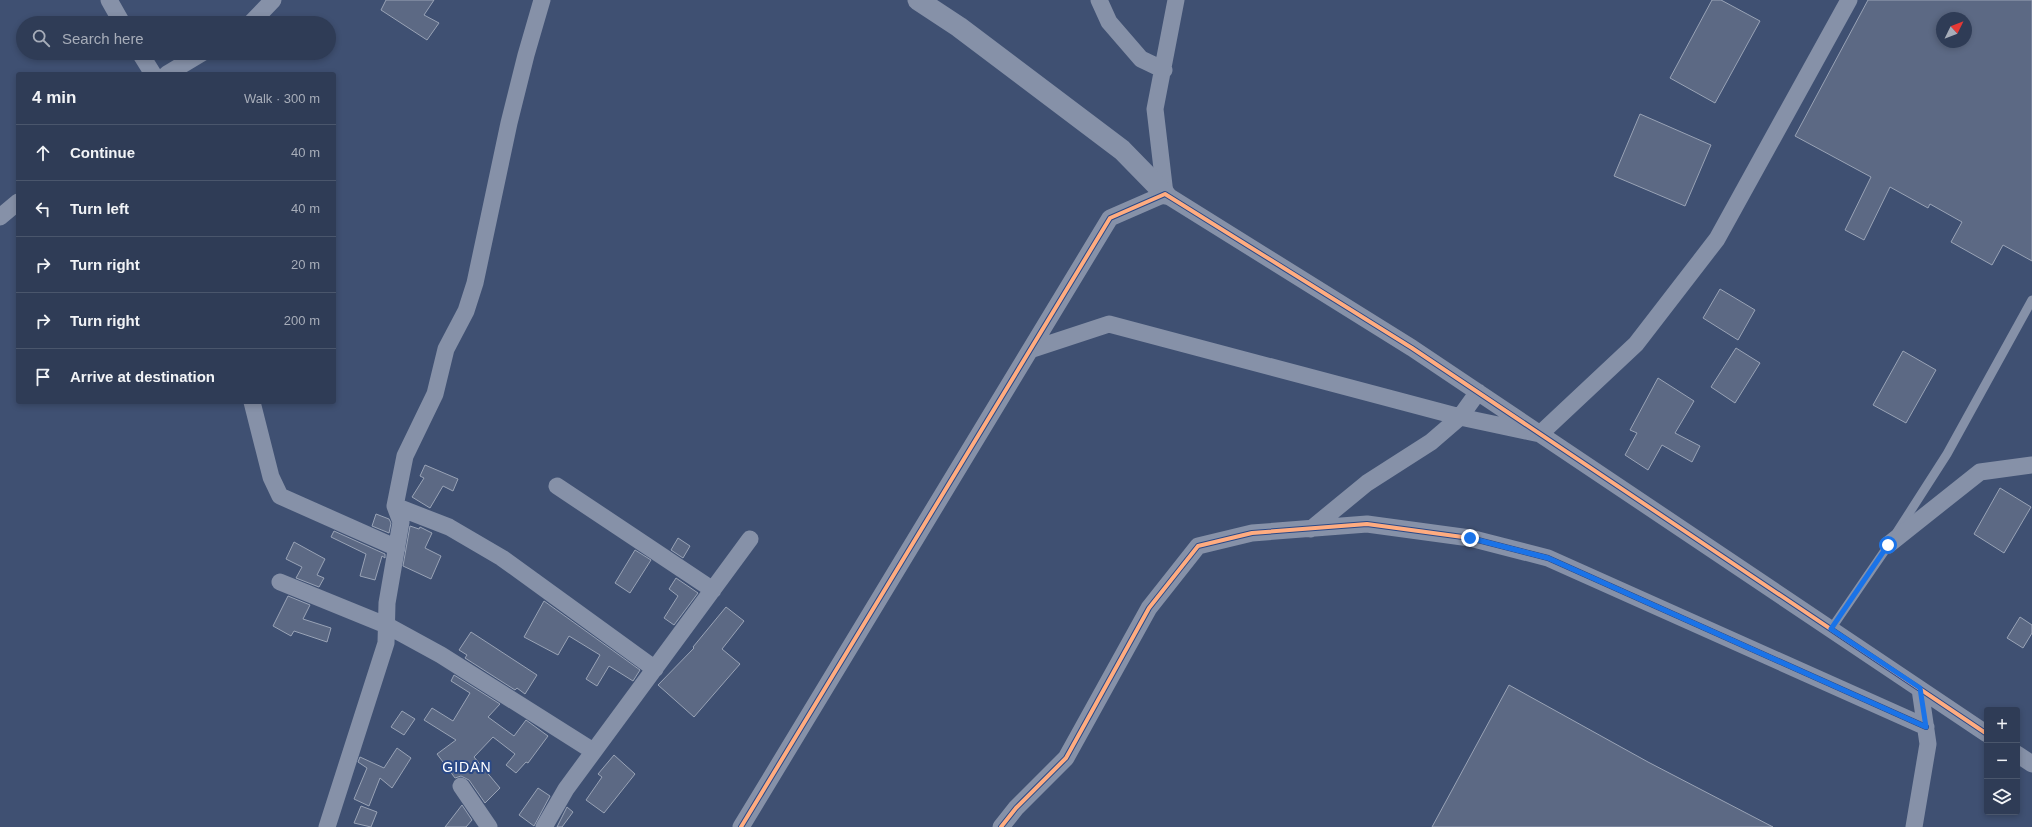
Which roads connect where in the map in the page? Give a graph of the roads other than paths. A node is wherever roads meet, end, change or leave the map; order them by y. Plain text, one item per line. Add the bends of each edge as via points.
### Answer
1 (109, 0) edge
2 (273, 0) edge
3 (542, 0) edge
4 (918, 0) edge
5 (1099, 0) edge
6 (1176, 0) edge
7 (1849, 0) edge
8 (118, 16) edge
9 (258, 16) edge
10 (144, 60) edge
11 (190, 60) edge
12 (1164, 70) junction
13 (152, 72) edge
14 (170, 72) edge
15 (1165, 194) junction
16 (16, 204) edge
17 (0, 217) edge
18 (2032, 300) edge
19 (1030, 350) junction
20 (1478, 392) junction
21 (253, 404) edge
22 (1460, 417) junction
23 (1540, 434) junction
24 (2032, 465) edge
25 (557, 486) dead end
26 (395, 506) junction
27 (1310, 529) junction
28 (750, 539) dead end
29 (1888, 545) junction
30 (397, 548) junction
31 (280, 582) dead end
32 (713, 590) junction
33 (388, 626) junction
34 (1831, 629) junction
35 (655, 669) junction
36 (1920, 688) junction
37 (1926, 727) junction
38 (1984, 732) edge
39 (593, 751) junction
40 (2020, 756) edge
41 (2032, 764) edge
42 (461, 786) dead end
43 (327, 827) edge
44 (489, 827) edge
45 (544, 827) edge
46 (741, 827) edge
47 (1001, 827) edge
48 (1914, 827) edge

1 - 8 street
2 - 9 street
3 - 26 street via 510,116 475,283 466,311 446,349 435,394 405,456
4 - 15 street via 959,27 1122,150
5 - 12 street via 1109,22 1140,59
6 - 12 street
7 - 23 street via 1718,239 1636,344
10 - 13 street
11 - 14 street
12 - 15 street via 1155,109
15 - 19 street via 1110,218
15 - 20 street
16 - 17 street
18 - 29 lane via 1947,454
19 - 22 street via 1109,324
19 - 46 street
20 - 22 street
20 - 23 street
21 - 30 street via 271,477 280,496
22 - 23 street
22 - 27 street via 1431,442 1367,483
23 - 34 street
24 - 29 street via 1980,472
25 - 32 street
26 - 30 street via 401,522
26 - 35 street via 448,527 502,558
27 - 37 street via 1367,524 1470,538 1548,558
27 - 47 street via 1252,533 1198,546 1149,608 1066,758 1016,808
28 - 32 street
29 - 34 lane
30 - 33 street via 387,603
31 - 33 street
32 - 35 street
33 - 39 street via 441,655
33 - 43 street via 381,660
34 - 36 street
35 - 39 street
36 - 37 street
36 - 38 street
37 - 48 street via 1928,744
39 - 45 street via 566,789
40 - 41 street
42 - 44 street

